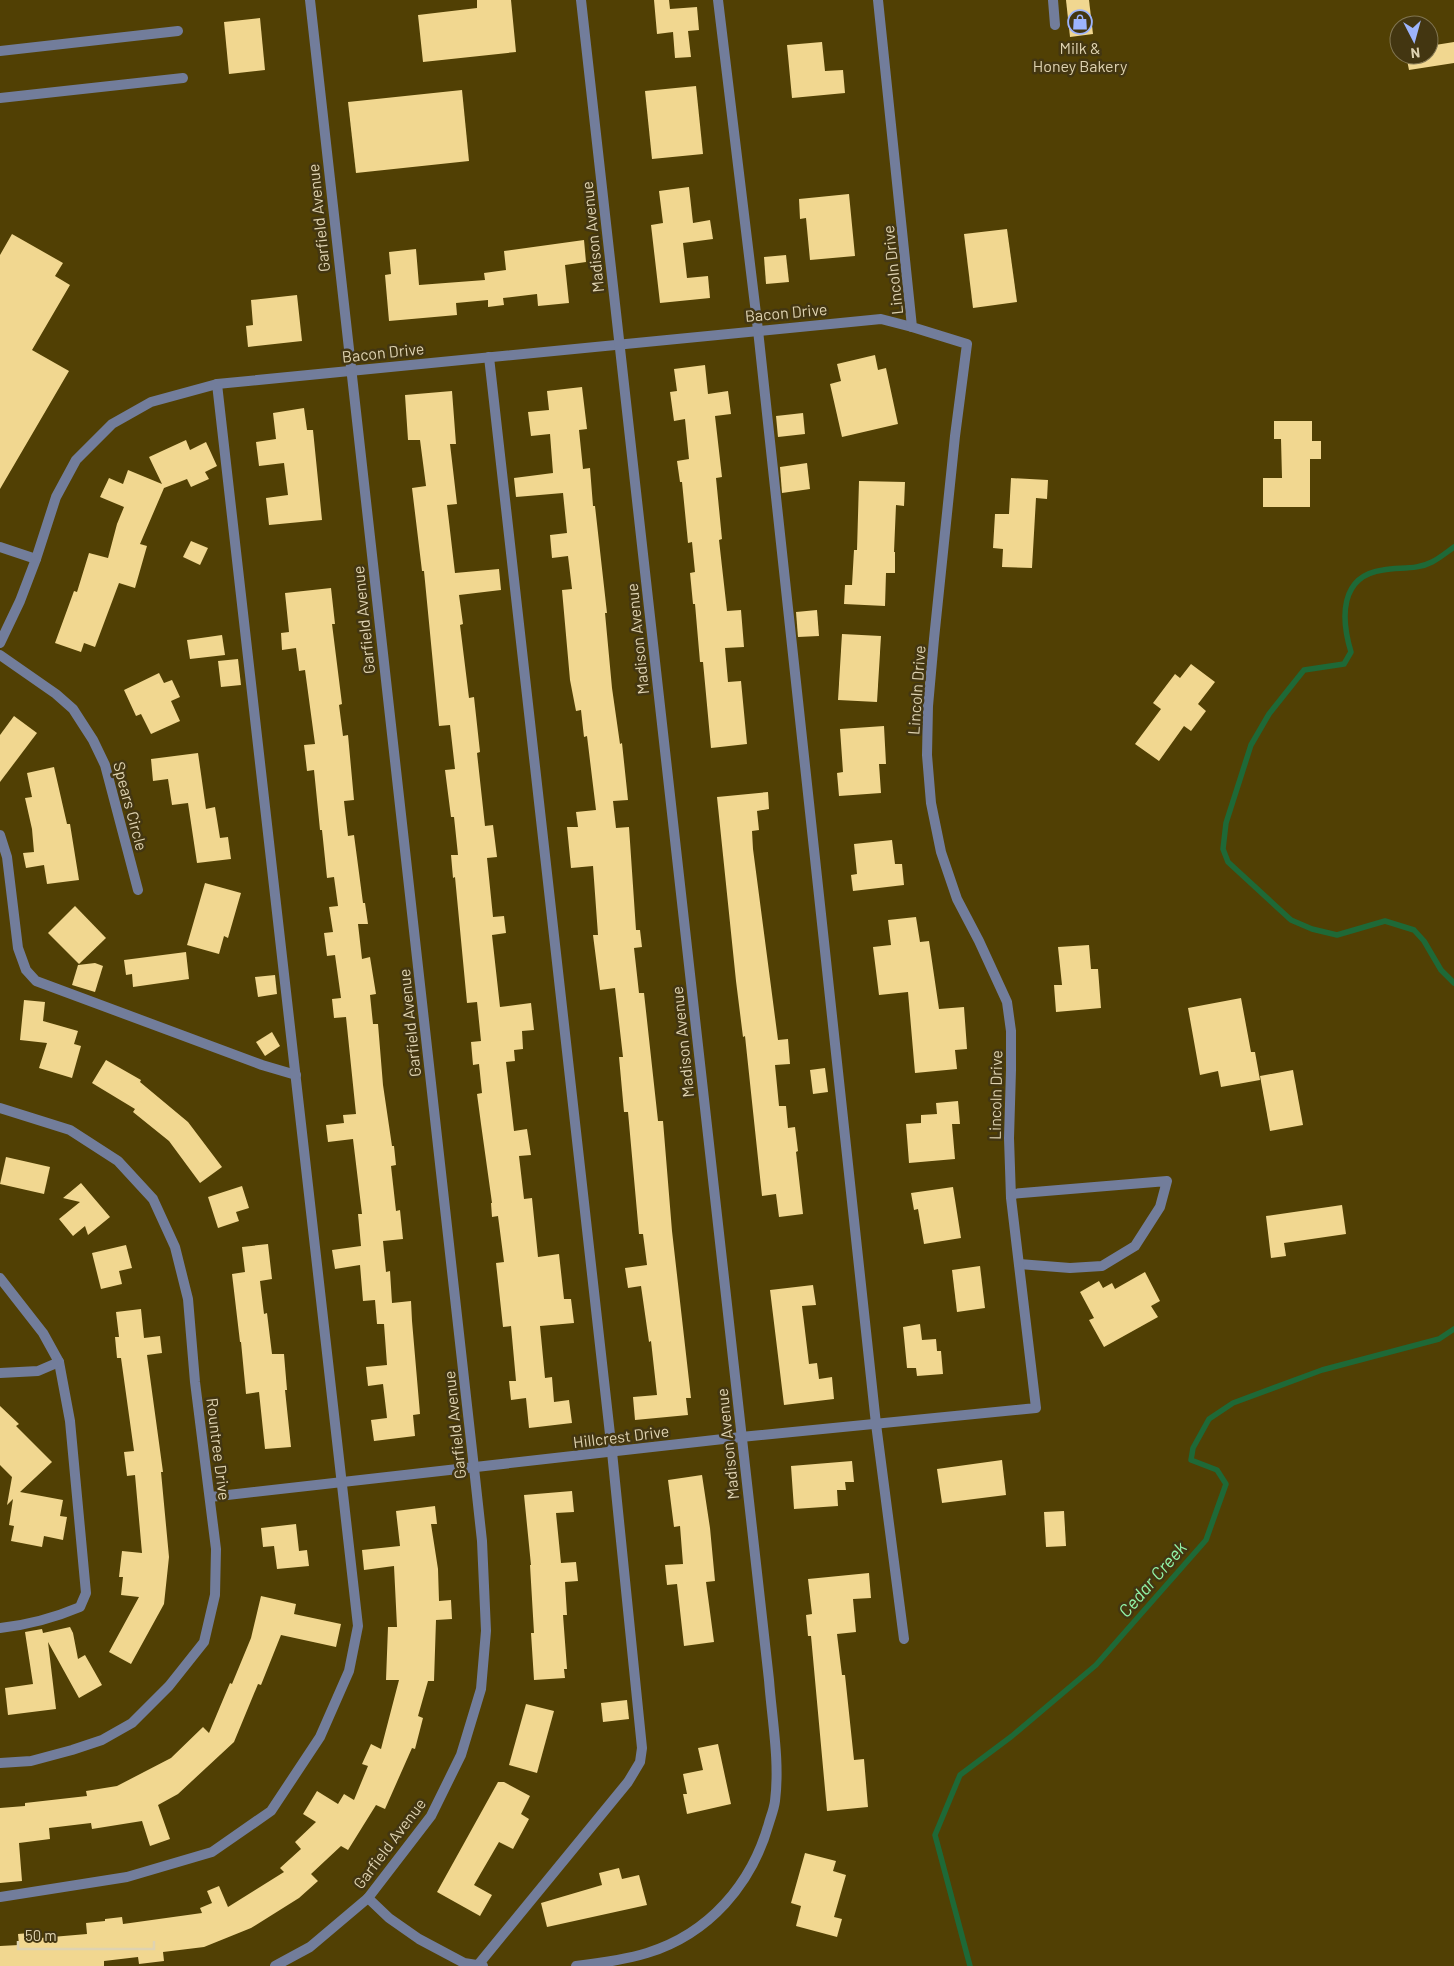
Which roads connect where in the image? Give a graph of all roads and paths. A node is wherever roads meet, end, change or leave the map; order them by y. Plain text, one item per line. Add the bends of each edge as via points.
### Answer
1 (310, 0) edge
2 (581, 0) edge
3 (718, 0) edge
4 (878, 0) edge
5 (1053, 0) edge
6 (1055, 25) dead end
7 (178, 31) dead end
8 (0, 51) edge
9 (183, 78) dead end
10 (0, 98) edge
11 (912, 327) junction
12 (758, 330) junction
13 (619, 344) junction
14 (489, 357) junction
15 (350, 371) junction
16 (217, 384) junction
17 (0, 547) edge
18 (36, 559) junction
19 (0, 643) edge
20 (0, 655) edge
21 (0, 835) edge
22 (138, 890) dead end
23 (296, 1075) junction
24 (0, 1108) edge
25 (1011, 1194) junction
26 (1019, 1264) junction
27 (0, 1278) edge
28 (59, 1362) junction
29 (0, 1373) edge
30 (1036, 1408) joint
31 (876, 1424) junction
32 (741, 1437) junction
33 (612, 1452) junction
34 (474, 1468) junction
35 (342, 1483) junction
36 (210, 1497) junction
37 (0, 1628) edge
38 (904, 1639) dead end
39 (0, 1763) edge
40 (0, 1897) edge
41 (368, 1898) junction
42 (275, 1966) edge
43 (481, 1966) edge
44 (576, 1966) edge

1 - 15 street, Garfield Avenue
2 - 13 street, Madison Avenue
3 - 12 street
4 - 11 street, Lincoln Drive
5 - 6 street
7 - 8 street
9 - 10 street
11 - 12 street, Bacon Drive via 881,318
11 - 25 street, Lincoln Drive via 967,344 934,638 927,755 931,804 941,852 957,899 1008,1002 1012,1070
12 - 13 street, Bacon Drive
12 - 31 street
13 - 14 street, Bacon Drive
13 - 32 street, Madison Avenue
14 - 15 street, Bacon Drive
14 - 33 street
15 - 16 street, Bacon Drive
15 - 34 street, Garfield Avenue
16 - 18 street, Bacon Drive via 151,402 112,424 76,460 56,497
16 - 23 street
17 - 18 street
18 - 19 street, Bacon Drive
20 - 22 street, Spears Circle via 73,709 93,740 106,765
21 - 23 street via 7,857 18,948 26,970 36,981
23 - 35 street
24 - 36 street, Rountree Drive via 70,1130 118,1161 153,1199 175,1247 188,1299
25 - 26 street, Lincoln Drive
25 - 26 street via 1167,1181 1160,1207 1135,1246 1102,1266 1070,1268
26 - 30 street, Lincoln Drive
27 - 28 street via 43,1333
28 - 29 street via 38,1372
28 - 37 street via 70,1421 86,1593 80,1607 61,1615
30 - 31 street, Hillcrest Drive
31 - 32 street, Hillcrest Drive
31 - 38 street
32 - 33 street, Hillcrest Drive
32 - 44 street, Madison Avenue via 776,1759 775,1802 763,1844 743,1883 716,1915 687,1936 648,1953
33 - 34 street, Hillcrest Drive
33 - 43 street via 642,1748 640,1762 628,1782
34 - 35 street, Hillcrest Drive
34 - 41 street, Garfield Avenue via 482,1541 486,1631 481,1689 461,1755 431,1816
35 - 36 street, Hillcrest Drive
35 - 40 street via 358,1626 349,1671 320,1737 271,1811 212,1852 127,1877
36 - 39 street, Rountree Drive via 216,1549 214,1595 204,1642 169,1686 132,1723 102,1740 72,1750 31,1761
41 - 42 street, Garfield Avenue via 310,1947
41 - 43 street via 419,1939 464,1963

